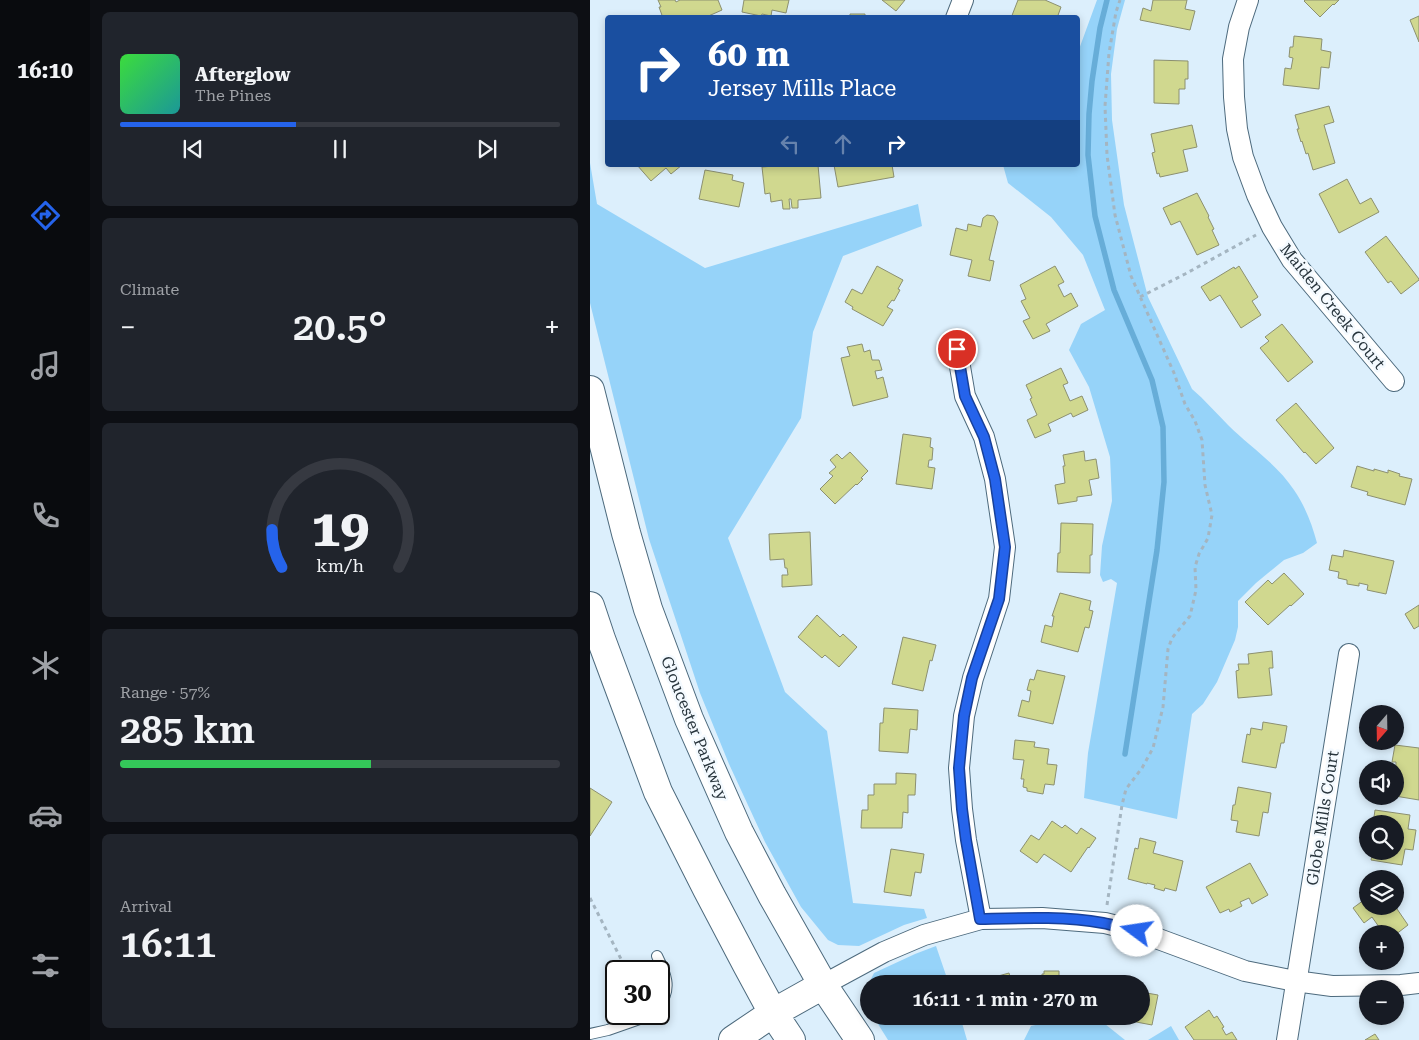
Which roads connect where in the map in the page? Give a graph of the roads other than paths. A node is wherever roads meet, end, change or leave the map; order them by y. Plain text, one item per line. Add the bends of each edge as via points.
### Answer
1 (963, 0) edge
2 (1248, 0) edge
3 (957, 15) edge
4 (957, 349) dead end
5 (1394, 381) dead end
6 (590, 390) edge
7 (590, 606) edge
8 (1349, 654) dead end
9 (980, 919) junction
10 (657, 956) dead end
11 (659, 960) edge
12 (1295, 981) junction
13 (1419, 982) edge
14 (823, 985) junction
15 (773, 1013) junction
16 (622, 1025) edge
17 (590, 1034) edge
18 (733, 1040) edge
19 (791, 1040) edge
20 (860, 1040) edge
21 (1287, 1040) edge

1 - 3 street
2 - 5 street, Maiden Creek Court via 1233,59 1234,97 1243,157 1257,195 1292,260
4 - 9 street via 965,396 984,437 995,479 1005,547 999,599 972,678 964,716 959,768 965,832
6 - 14 main road, Gloucester Parkway via 645,600 689,719 739,832
7 - 15 main road via 658,792
8 - 12 street, Globe Mills Court
9 - 12 street via 1042,918 1105,923 1137,931 1245,971
9 - 14 street via 924,935 884,952
10 - 11 lane
12 - 13 street via 1332,986
12 - 21 street, Globe Mills Court
14 - 15 main road
14 - 20 main road, Gloucester Parkway
15 - 18 main road
15 - 19 main road
16 - 17 lane

